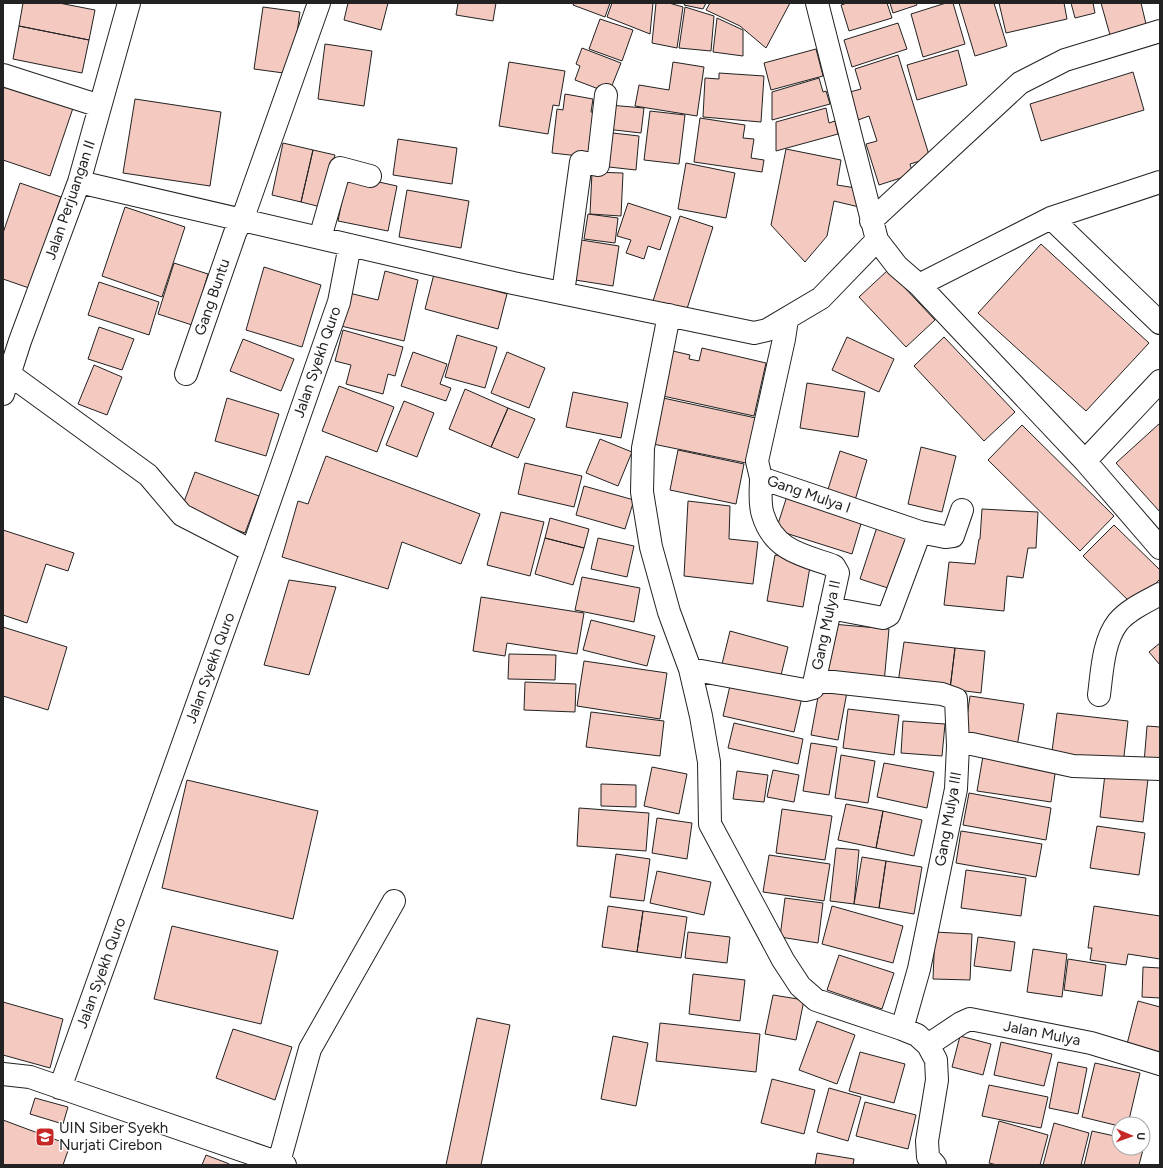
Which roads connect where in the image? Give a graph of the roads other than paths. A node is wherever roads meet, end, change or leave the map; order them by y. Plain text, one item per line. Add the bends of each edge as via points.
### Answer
1 (129, 3) edge
2 (319, 3) edge
3 (816, 3) edge
4 (1160, 31) edge
5 (3, 76) edge
6 (606, 95) dead end
7 (100, 106) junction
8 (370, 176) dead end
9 (79, 182) junction
10 (1160, 182) edge
11 (1051, 218) junction
12 (240, 221) junction
13 (874, 231) junction
14 (320, 238) junction
15 (350, 245) junction
16 (919, 285) junction
17 (563, 293) junction
18 (669, 315) junction
19 (787, 319) junction
20 (1160, 323) edge
21 (12, 339) edge
22 (186, 374) dead end
23 (1160, 381) edge
24 (6, 384) edge
25 (1085, 461) junction
26 (761, 478) junction
27 (962, 510) dead end
28 (920, 532) junction
29 (1160, 548) edge
30 (252, 551) junction
31 (1160, 594) edge
32 (830, 608) junction
33 (690, 669) junction
34 (815, 680) junction
35 (1099, 694) dead end
36 (958, 742) junction
37 (1160, 769) edge
38 (394, 901) dead end
39 (902, 1029) junction
40 (928, 1045) junction
41 (1160, 1064) edge
42 (3, 1074) edge
43 (60, 1088) junction
44 (282, 1163) edge
45 (935, 1165) edge

1 - 7 street, Jalan Perjuangan II
2 - 12 street, Gang Buntu
3 - 13 street
4 - 13 street via 1065,60 1020,83
5 - 7 street
6 - 17 street via 598,165 581,162
7 - 9 street, Jalan Perjuangan II
8 - 14 street via 340,168
9 - 12 street
9 - 21 street, Jalan Perjuangan II
10 - 11 street
11 - 16 street
11 - 20 street
12 - 14 street
12 - 22 street, Gang Buntu
13 - 16 street via 897,266
13 - 19 street via 821,298
14 - 15 street
15 - 17 street
15 - 30 street, Jalan Syekh Quro via 339,302
16 - 25 street
17 - 18 street
18 - 19 street via 754,333 767,330
18 - 33 street via 643,448 642,492 650,546 669,612
19 - 26 street, Gang Mulya I via 757,461
21 - 24 street, Jalan Perjuangan II
23 - 25 street
24 - 30 street via 148,475 182,515
25 - 29 street
26 - 28 street, Gang Mulya I
26 - 32 street, Gang Mulya II via 762,514 773,536 785,548 834,566 838,573
27 - 28 street, Gang Mulya I via 953,536
28 - 32 street via 889,615 883,618
30 - 43 street, Jalan Syekh Quro
31 - 35 street via 1135,608 1118,622 1106,651
32 - 34 street, Gang Mulya II
33 - 34 street, Gang Mulya II via 805,690 813,688
33 - 39 street via 709,762 710,824 783,960 800,986 816,1000
34 - 36 street, Gang Mulya III via 942,694 956,699
36 - 37 street via 1073,766
36 - 39 street, Gang Mulya III via 956,788 919,969
38 - 44 street via 310,1049
39 - 40 street via 917,1035
40 - 41 street, Jalan Mulya via 970,1019 1091,1043
40 - 45 street via 936,1060 938,1080 927,1141 928,1157
42 - 43 street via 30,1077
43 - 44 street

